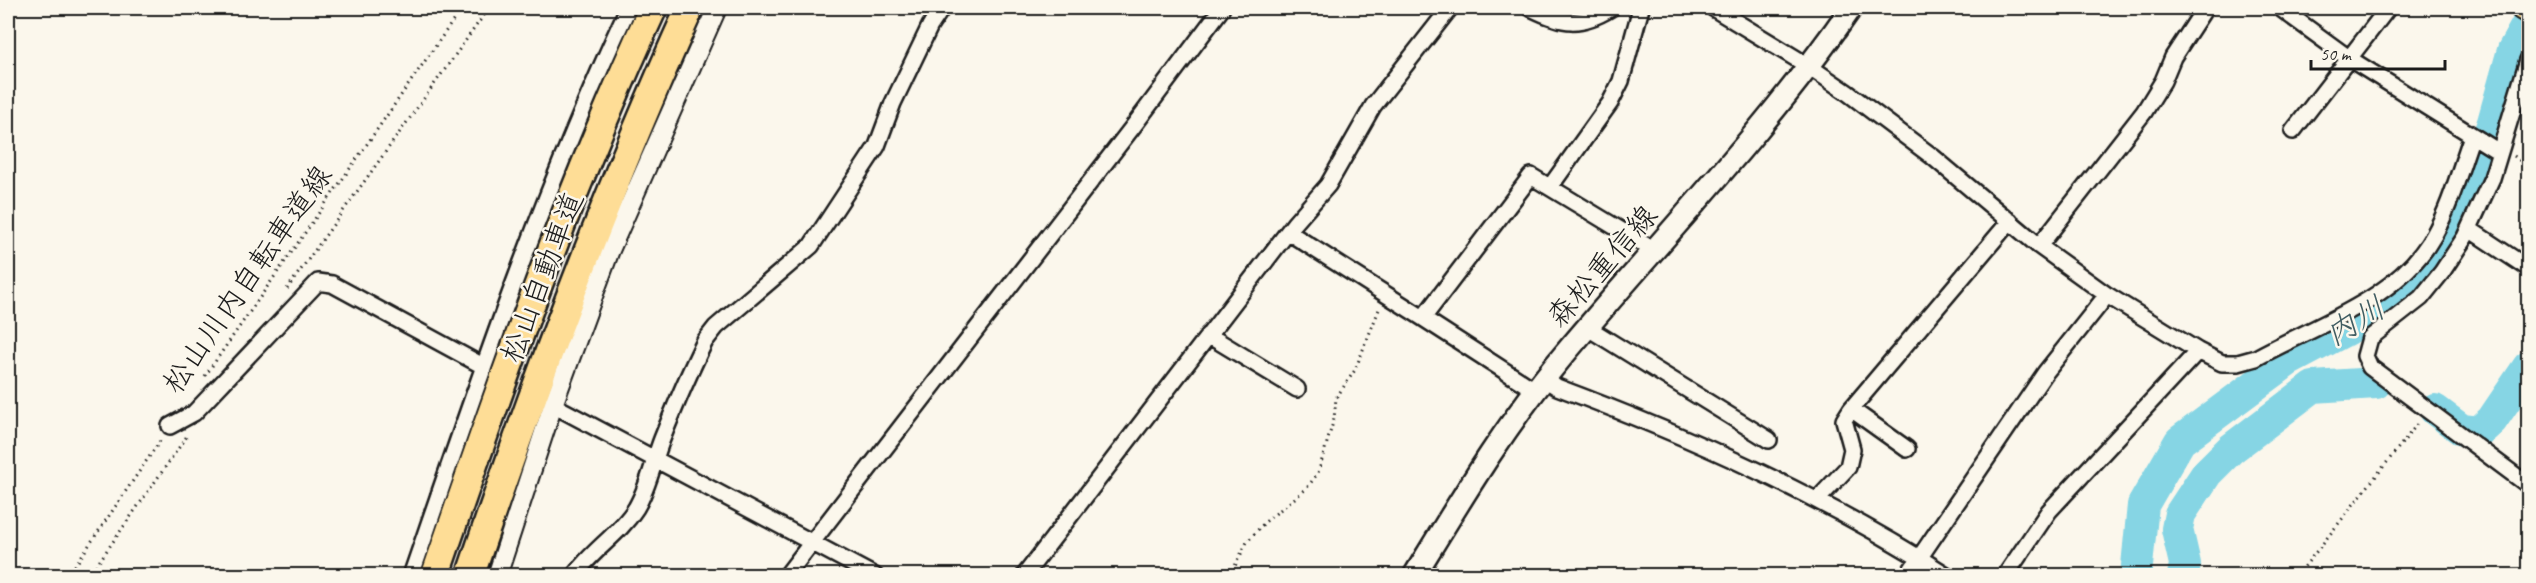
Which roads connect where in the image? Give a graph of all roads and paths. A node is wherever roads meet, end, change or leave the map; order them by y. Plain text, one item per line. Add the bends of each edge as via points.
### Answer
1 (462, 8) edge
2 (628, 8) edge
3 (653, 8) edge
4 (690, 8) edge
5 (717, 8) edge
6 (942, 8) edge
7 (1222, 8) edge
8 (1450, 8) edge
9 (1531, 8) edge
10 (1611, 8) edge
11 (1641, 8) edge
12 (1713, 8) edge
13 (1851, 8) edge
14 (2205, 8) edge
15 (2280, 8) edge
16 (2388, 8) edge
17 (2523, 8) edge
18 (2529, 12) edge
19 (2350, 59) junction
20 (2529, 60) edge
21 (1810, 67) junction
22 (2293, 131) dead end
23 (2474, 138) junction
24 (2497, 151) junction
25 (1550, 187) junction
26 (2010, 221) junction
27 (2469, 228) junction
28 (1288, 232) junction
29 (2039, 246) junction
30 (1655, 251) junction
31 (2529, 268) edge
32 (1386, 294) junction
33 (2107, 295) junction
34 (1423, 318) junction
35 (1588, 328) junction
36 (1208, 335) junction
37 (2198, 351) junction
38 (483, 366) junction
39 (203, 378) dead end
40 (1541, 385) junction
41 (1297, 389) dead end
42 (554, 405) junction
43 (1851, 409) junction
44 (2428, 410) junction
45 (170, 426) joint
46 (1769, 440) dead end
47 (1907, 449) dead end
48 (656, 459) junction
49 (2529, 485) edge
50 (1817, 500) junction
51 (812, 540) junction
52 (1919, 557) junction
53 (68, 576) edge
54 (411, 576) edge
55 (435, 576) edge
56 (470, 576) edge
57 (497, 576) edge
58 (574, 576) edge
59 (786, 576) edge
60 (875, 576) edge
61 (1024, 576) edge
62 (1230, 576) edge
63 (1414, 576) edge
64 (1906, 576) edge
65 (1948, 576) edge
66 (2005, 576) edge
67 (2297, 576) edge

1 - 39 path, 松山川内自転車道線
2 - 38 street via 572,137
3 - 55 highway, 松山自動車道 via 556,234
4 - 56 highway, 松山自動車道 via 587,247
5 - 42 street via 610,250
6 - 48 street via 893,103 877,146 810,246 716,327 705,341
7 - 51 street
8 - 28 street via 1373,106 1328,185
9 - 10 street via 1566,21 1585,21
11 - 25 street via 1621,81 1610,103
12 - 21 street
13 - 21 main road, 森松重信線
14 - 29 street via 2144,112
15 - 19 street
16 - 19 street
17 - 18 main road
19 - 22 street
19 - 23 street
20 - 24 street
21 - 26 street via 1933,157
21 - 30 main road, 森松重信線
23 - 24 street
23 - 37 street via 2433,236 2397,280 2371,298 2256,358 2222,363
24 - 27 street via 2488,188
25 - 30 street
25 - 34 street via 1531,176
26 - 29 street
26 - 43 street
27 - 31 street
27 - 44 street via 2421,298 2370,338 2366,347 2370,367
28 - 32 street
28 - 36 street
29 - 33 street
30 - 35 main road, 森松重信線
32 - 34 street
32 - 62 path via 1355,370 1336,398 1318,473 1306,489 1247,542
33 - 37 street
33 - 52 street via 2045,373
34 - 40 street
35 - 40 main road, 森松重信線
35 - 46 street
36 - 41 street
36 - 61 street
37 - 66 street via 2049,512
38 - 45 street via 332,284 318,282 194,413
38 - 54 street
40 - 50 street via 1557,387 1665,427
40 - 63 main road, 森松重信線 via 1484,464
42 - 48 street
42 - 57 street
43 - 47 street
43 - 50 street via 1844,420 1852,449 1848,467
44 - 49 street
44 - 67 path
45 - 53 path, 松山川内自転車道線
48 - 51 street
48 - 58 street via 637,506 621,529
50 - 52 street
51 - 59 street
51 - 60 street
52 - 64 street
52 - 65 street

